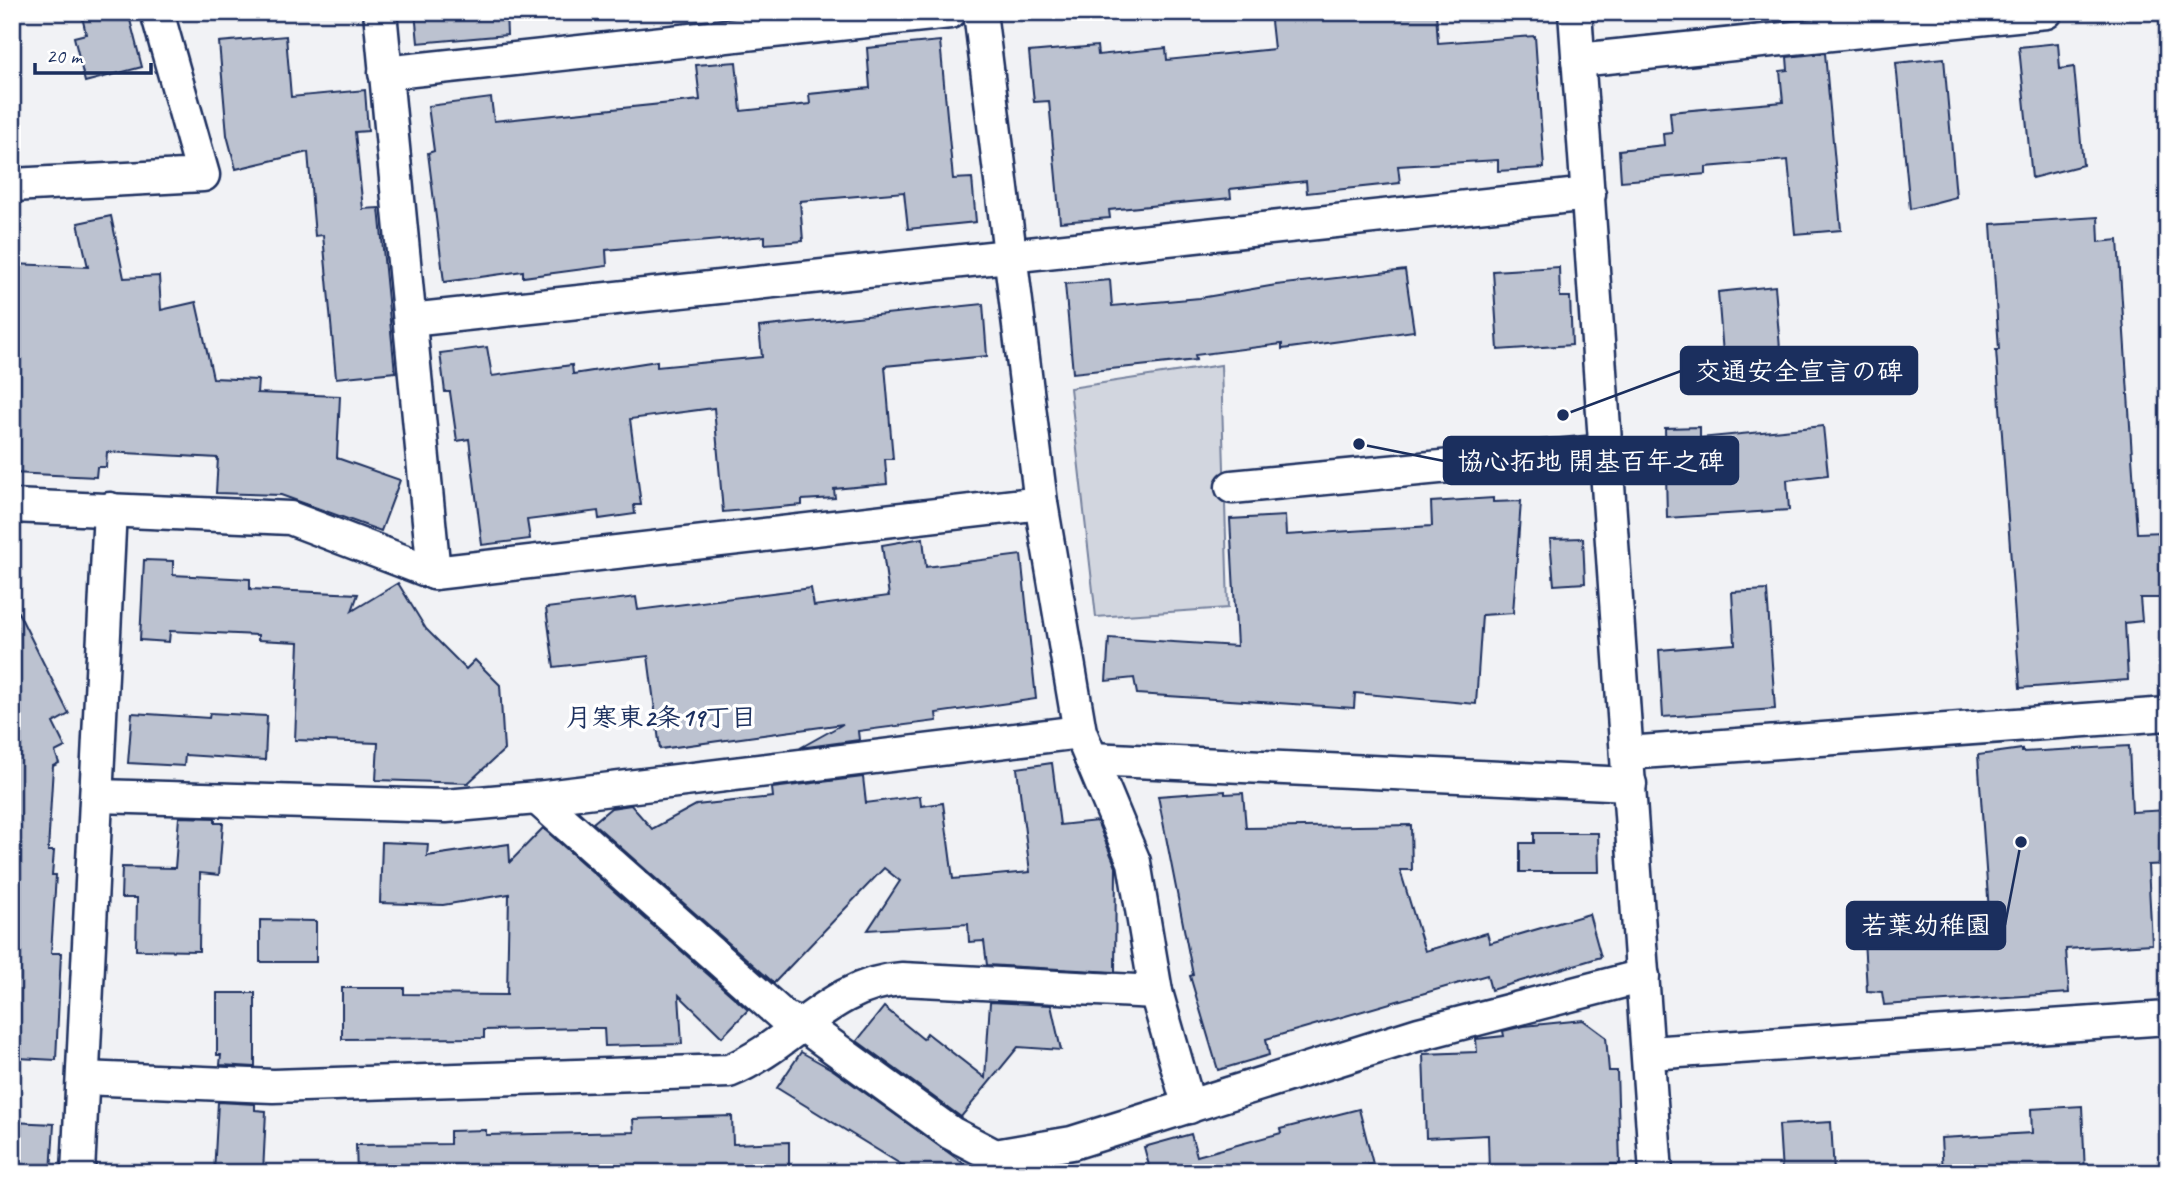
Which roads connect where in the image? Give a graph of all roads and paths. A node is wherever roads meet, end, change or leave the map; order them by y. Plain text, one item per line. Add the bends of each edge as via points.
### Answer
1 (157, 12) edge
2 (380, 12) edge
3 (950, 12) edge
4 (980, 12) edge
5 (1575, 12) edge
6 (2046, 12) edge
7 (1578, 60) junction
8 (385, 73) junction
9 (12, 185) edge
10 (1589, 194) junction
11 (1009, 253) junction
12 (410, 320) junction
13 (1607, 451) junction
14 (1232, 487) dead end
15 (1041, 503) junction
16 (12, 506) edge
17 (110, 509) junction
18 (434, 572) junction
19 (2168, 714) edge
20 (1086, 745) junction
21 (1628, 769) junction
22 (97, 796) junction
23 (537, 798) junction
24 (1643, 976) junction
25 (1156, 992) junction
26 (2168, 1018) edge
27 (803, 1026) junction
28 (1649, 1053) junction
29 (83, 1078) junction
30 (1189, 1107) junction
31 (78, 1173) edge
32 (1656, 1173) edge

1 - 9 street via 203,175
2 - 8 street
3 - 8 street
4 - 11 street
5 - 7 street
6 - 7 street
7 - 10 street
8 - 12 street
10 - 11 street
10 - 13 street
11 - 12 street
11 - 15 street
12 - 18 street
13 - 14 street
13 - 21 street
15 - 18 street
15 - 20 street
16 - 17 street
17 - 18 street via 290,518
17 - 22 street
19 - 21 street
20 - 21 street
20 - 23 street
20 - 25 street via 1134,862
21 - 24 street
22 - 23 street via 446,806
22 - 29 street
23 - 27 street via 785,1018
24 - 28 street
24 - 30 street via 1419,1034
25 - 27 street via 877,980 849,992
25 - 30 street
26 - 28 street
27 - 29 street via 752,1062 729,1071 273,1086
27 - 30 street via 951,1133 995,1156 1072,1143
28 - 32 street
29 - 31 street

